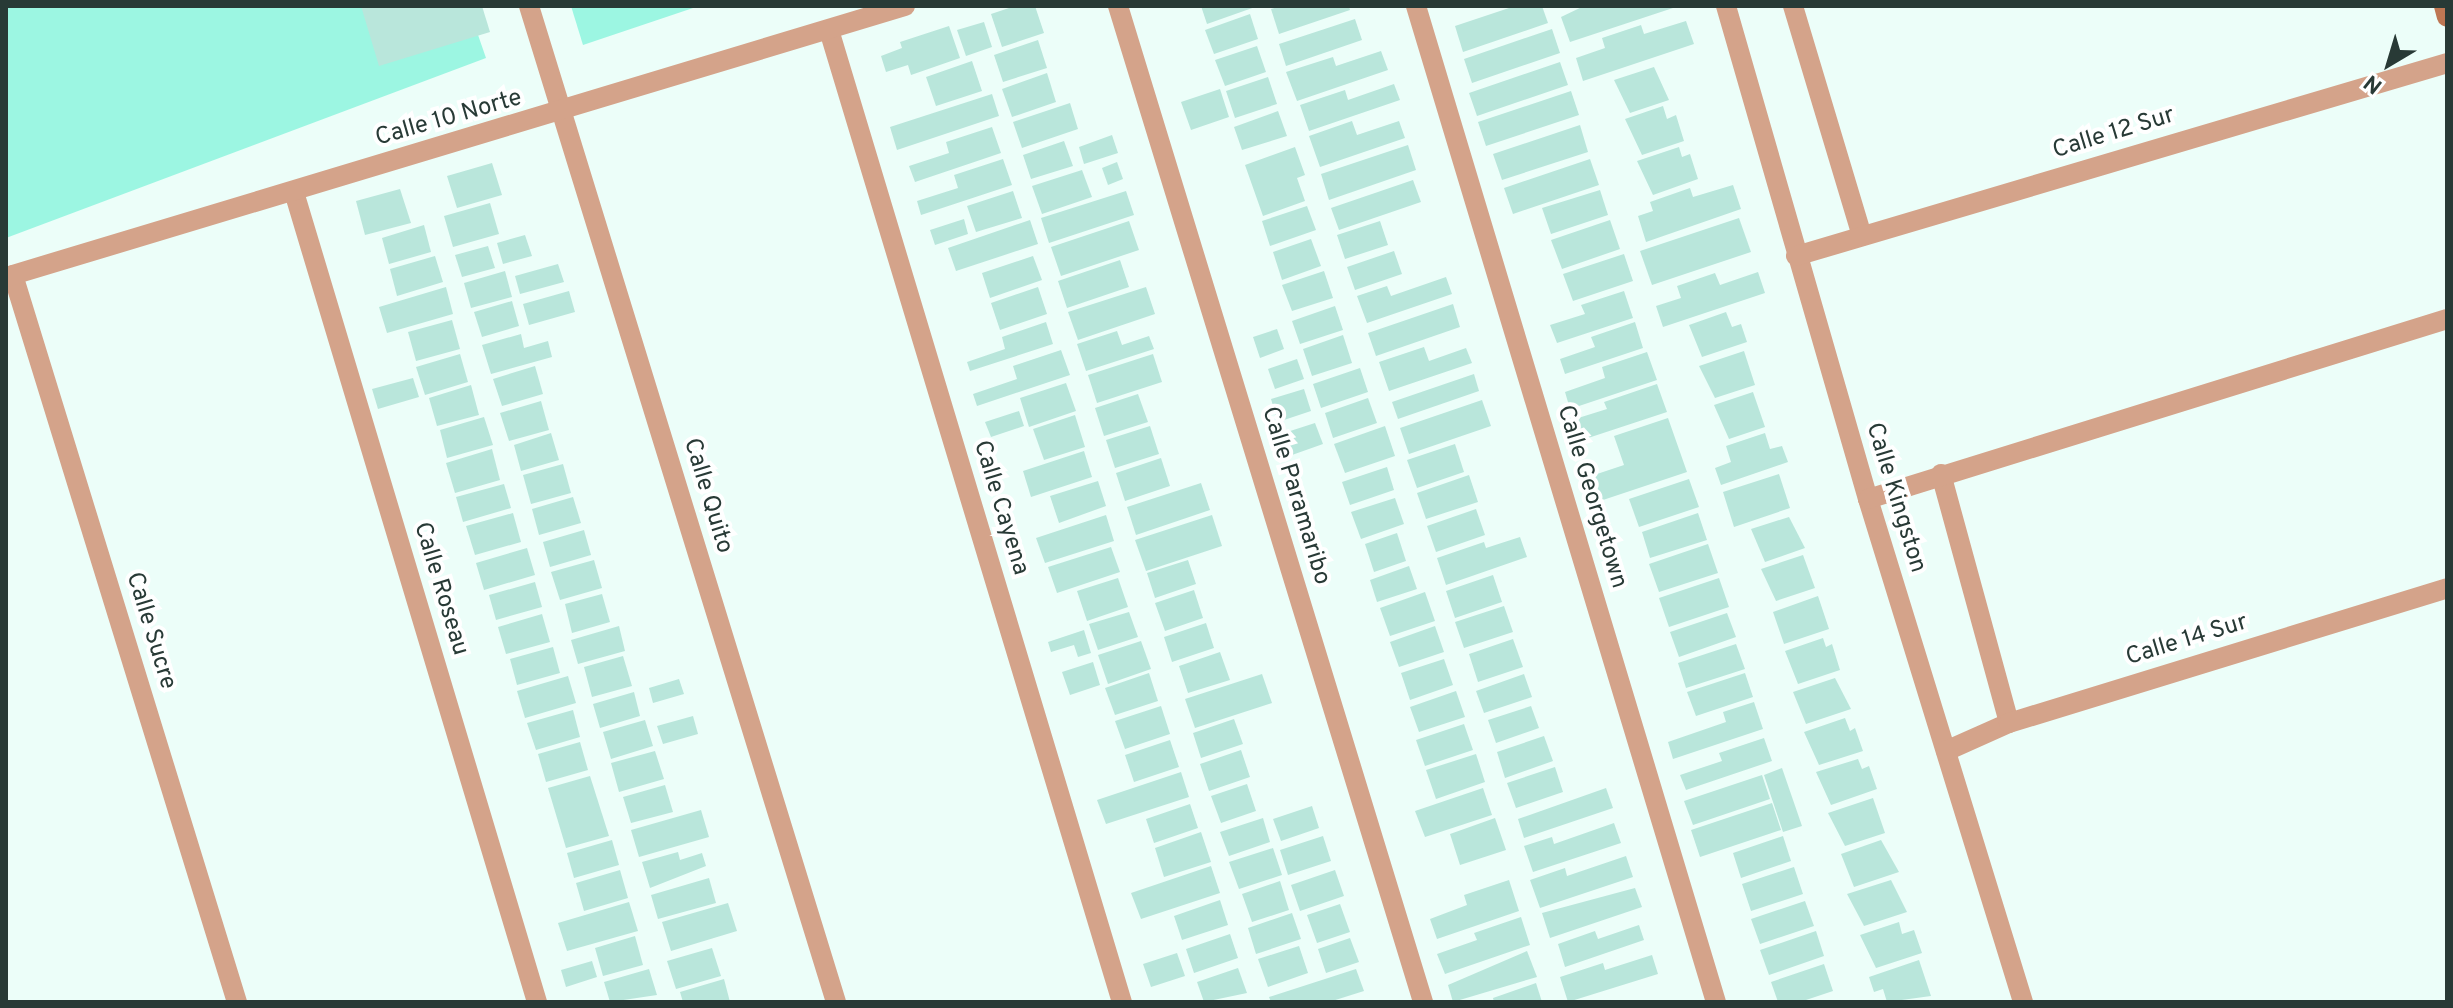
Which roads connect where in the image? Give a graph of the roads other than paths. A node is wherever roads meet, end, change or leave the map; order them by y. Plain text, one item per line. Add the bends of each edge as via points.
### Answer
1 (529, 6) edge
2 (905, 6) edge
3 (1118, 6) edge
4 (1416, 6) edge
5 (1726, 6) edge
6 (1793, 6) edge
7 (2444, 6) edge
8 (2447, 17) edge
9 (829, 30) junction
10 (2447, 63) edge
11 (562, 113) junction
12 (294, 192) junction
13 (1862, 236) junction
14 (1796, 256) junction
15 (10, 276) edge
16 (2447, 319) edge
17 (1941, 474) junction
18 (1868, 499) junction
19 (2447, 588) edge
20 (2009, 723) junction
21 (1946, 751) junction
22 (237, 1002) edge
23 (537, 1002) edge
24 (836, 1002) edge
25 (1122, 1002) edge
26 (1423, 1002) edge
27 (1716, 1002) edge
28 (2023, 1002) edge

1 - 11 street, Calle Quito
2 - 9 street, Calle 10 Norte
3 - 26 street, Calle Paramaribo
4 - 27 street, Calle Georgetown
5 - 14 street, Calle Kingston
6 - 13 street
7 - 8 street
9 - 11 street, Calle 10 Norte
9 - 25 street, Calle Cayena
10 - 13 street, Calle 12 Sur
11 - 12 street, Calle 10 Norte
11 - 24 street, Calle Quito
12 - 15 street, Calle 10 Norte
12 - 23 street, Calle Roseau
13 - 14 street, Calle 12 Sur
14 - 18 street, Calle Kingston
15 - 22 street, Calle Sucre
16 - 17 street
17 - 18 street
17 - 20 street
18 - 21 street, Calle Kingston
19 - 20 street, Calle 14 Sur
20 - 21 street, Calle 14 Sur
21 - 28 street, Calle Kingston

